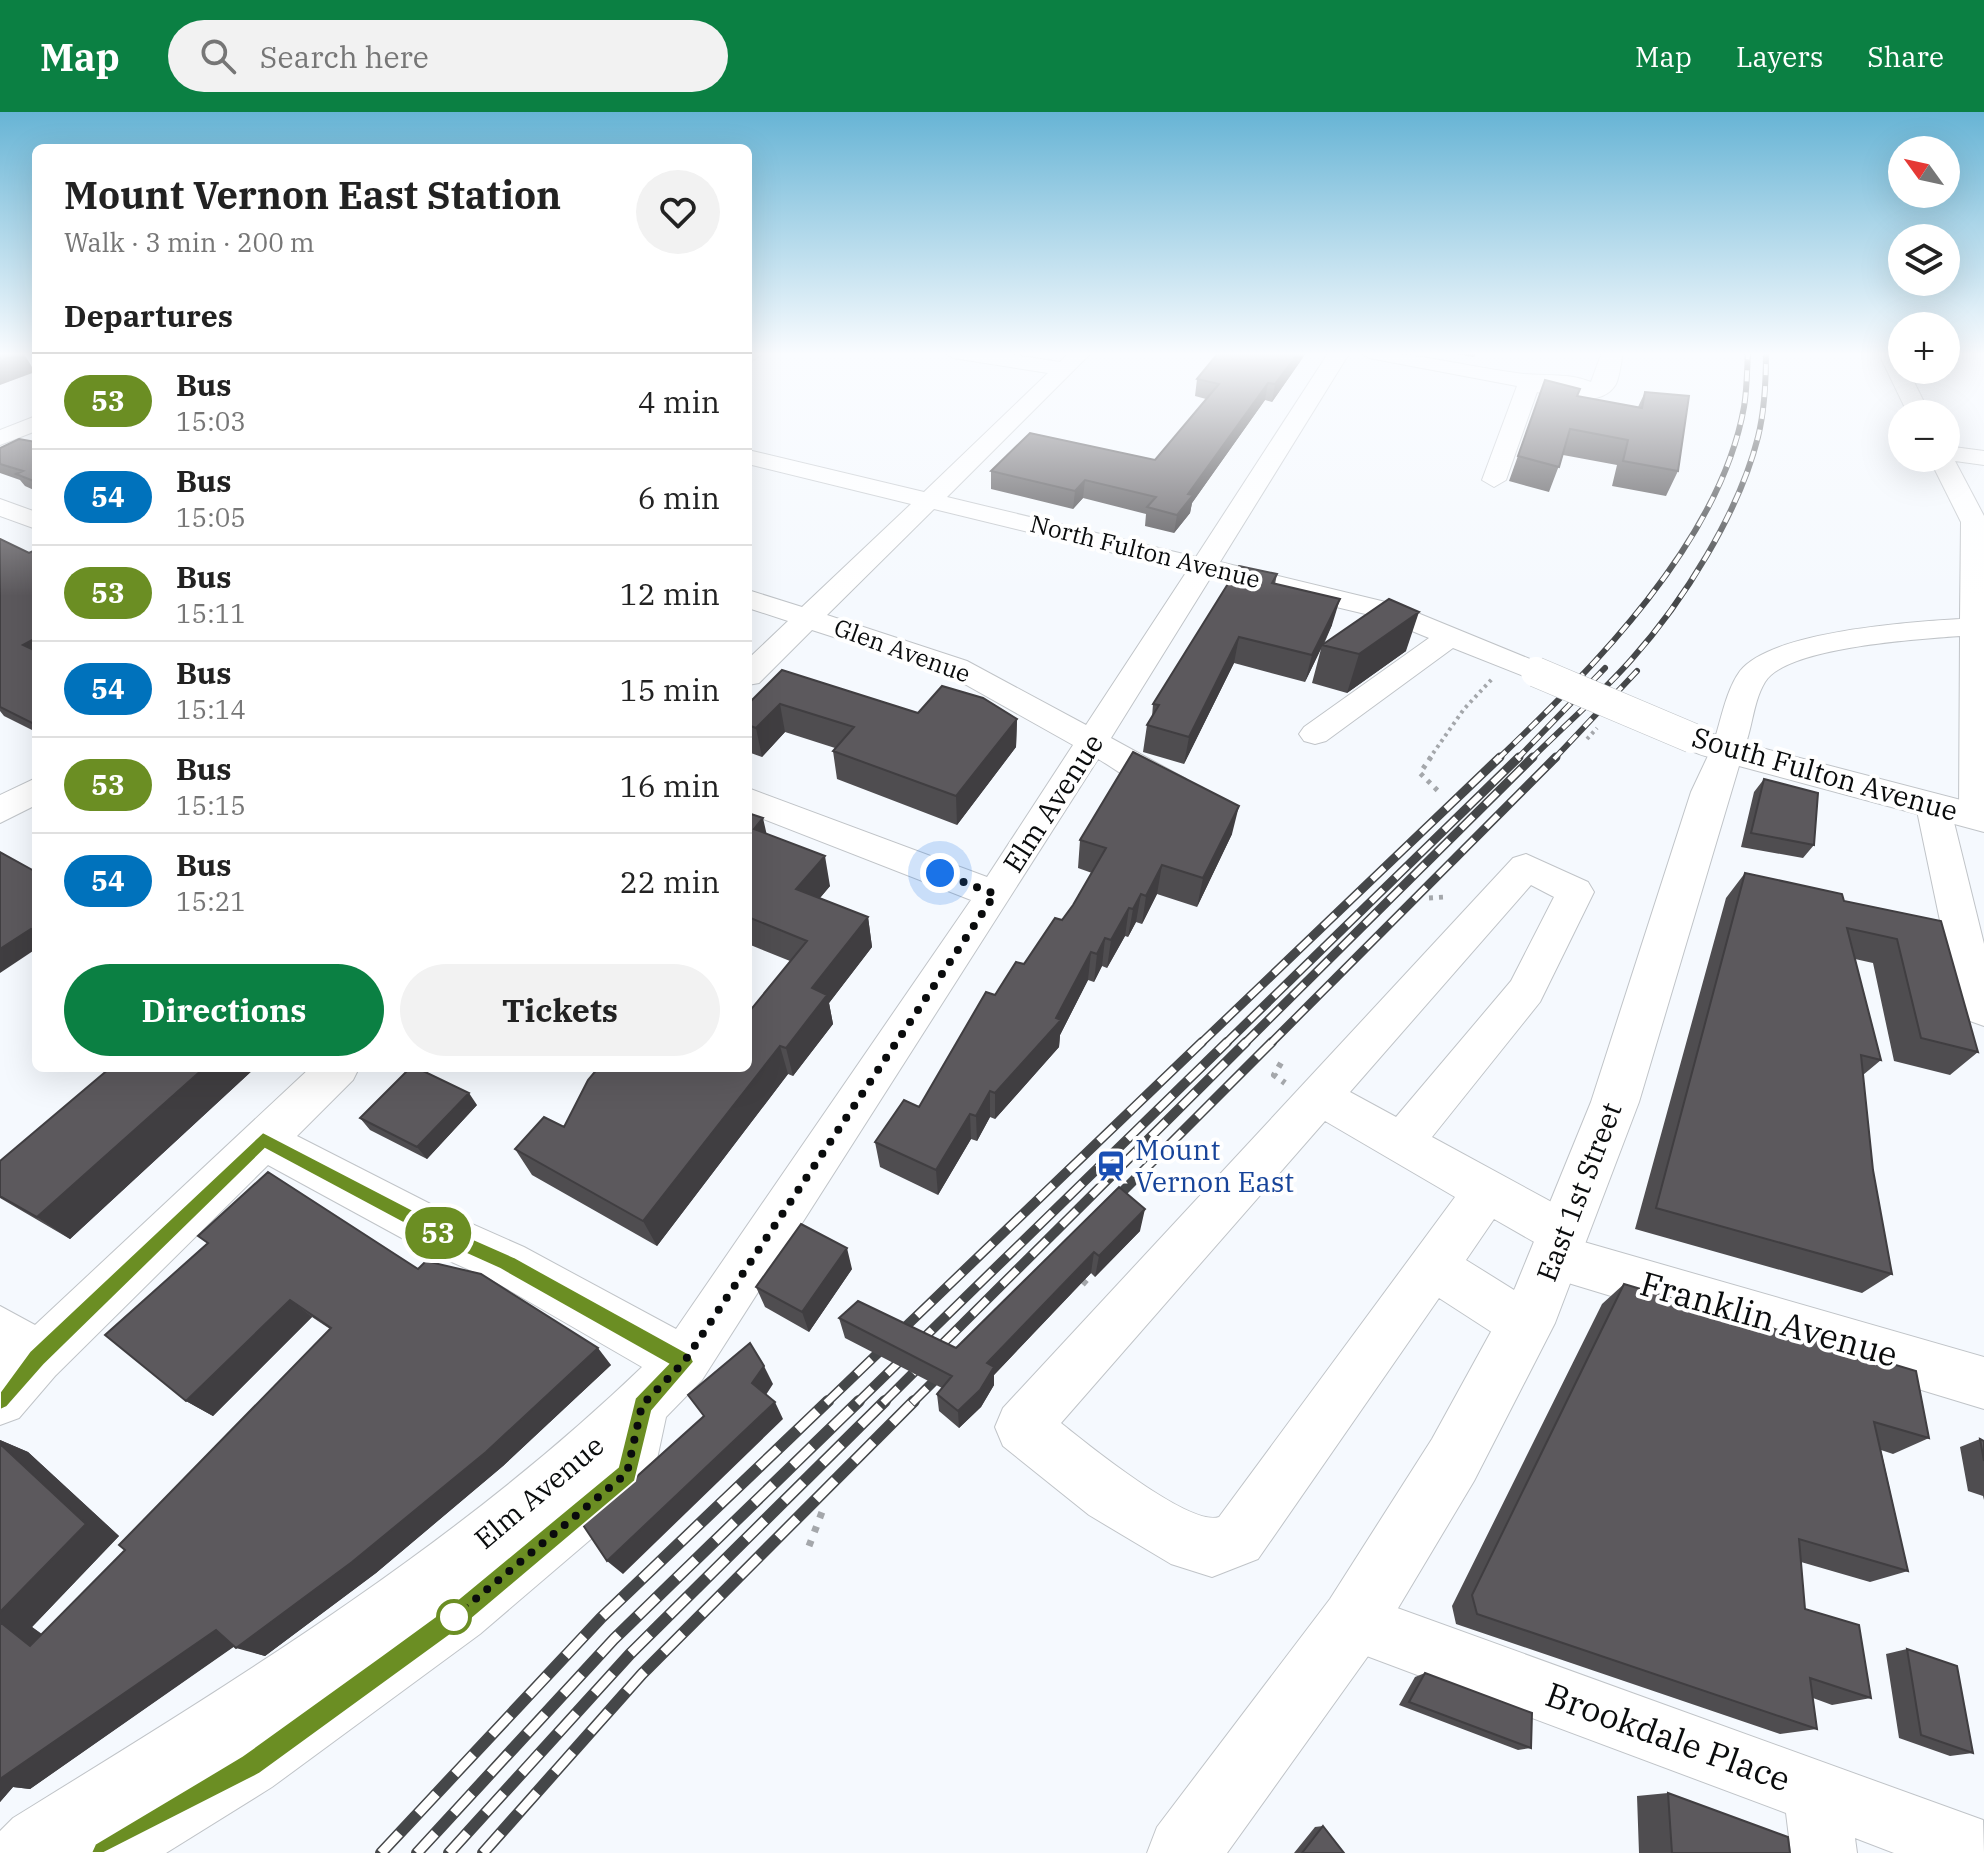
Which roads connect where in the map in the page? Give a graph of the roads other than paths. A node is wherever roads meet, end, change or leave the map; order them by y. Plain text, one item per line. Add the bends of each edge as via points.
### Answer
1 (999, 433) edge
2 (1289, 433) edge
3 (1509, 433) edge
4 (1960, 455) edge
5 (752, 458) edge
6 (1984, 458) edge
7 (1948, 472) edge
8 (1494, 480) dead end
9 (930, 501) junction
10 (0, 507) edge
11 (32, 519) edge
12 (1204, 567) junction
13 (752, 600) edge
14 (1976, 609) edge
15 (809, 618) junction
16 (1451, 636) junction
17 (752, 672) edge
18 (1578, 690) joint
19 (1315, 734) dead end
20 (1091, 743) junction
21 (1710, 744) junction
22 (1201, 801) edge
23 (752, 802) edge
24 (1933, 806) junction
25 (1980, 818) edge
26 (995, 894) junction
27 (1984, 1010) edge
28 (334, 1072) edge
29 (1303, 1090) junction
30 (263, 1140) junction
31 (1401, 1143) junction
32 (1487, 1191) junction
33 (1559, 1245) junction
34 (1432, 1266) junction
35 (1525, 1325) junction
36 (19, 1344) edge
37 (684, 1362) junction
38 (1984, 1383) edge
39 (0, 1399) edge
40 (642, 1405) junction
41 (1353, 1622) junction
42 (1815, 1791) junction
43 (24, 1853) edge
44 (104, 1853) edge
45 (1183, 1853) edge
46 (1824, 1853) edge
47 (1983, 1853) edge

1 - 9 street
2 - 12 street, Elm Avenue
3 - 8 street
4 - 6 street
5 - 9 street, North Fulton Avenue
7 - 14 street via 1974,522
9 - 12 street, North Fulton Avenue
9 - 15 street
10 - 11 street
12 - 16 street, North Fulton Avenue via 1388,611
12 - 20 street, Elm Avenue
13 - 15 street, Glen Avenue
14 - 21 street, East 1st Street via 1781,658 1752,675
14 - 25 street
15 - 17 street
15 - 20 street, Glen Avenue via 956,667
16 - 18 street, North Fulton Avenue, bridge
16 - 19 street
18 - 21 street, South Fulton Avenue, bridge
20 - 22 street, Glen Avenue
20 - 26 street, Elm Avenue
21 - 24 main road, South Fulton Avenue
21 - 33 main road, East 1st Street via 1710,792 1615,1102
23 - 26 street
24 - 25 main road, South Fulton Avenue
24 - 27 street
26 - 37 street, Elm Avenue
28 - 30 street
29 - 31 street, Franklin Avenue
29 - 31 street via 1526,867 1575,892 1526,991
29 - 34 street via 1022,1427 1109,1495 1191,1544 1212,1548 1238,1539
30 - 36 street
30 - 37 street via 507,1263
31 - 32 street, Franklin Avenue
32 - 33 street, Franklin Avenue
32 - 34 street
33 - 35 main road, East 1st Street
33 - 38 street, Franklin Avenue
34 - 35 street
35 - 41 main road, East 1st Street via 1453,1460
36 - 39 street
37 - 40 street, Elm Avenue
40 - 43 street, Elm Avenue via 518,1513 381,1620
40 - 44 street via 627,1473 459,1613 250,1765
41 - 42 street, Brookdale Place
41 - 45 main road, East 1st Street
42 - 46 street
42 - 47 street, Brookdale Place

